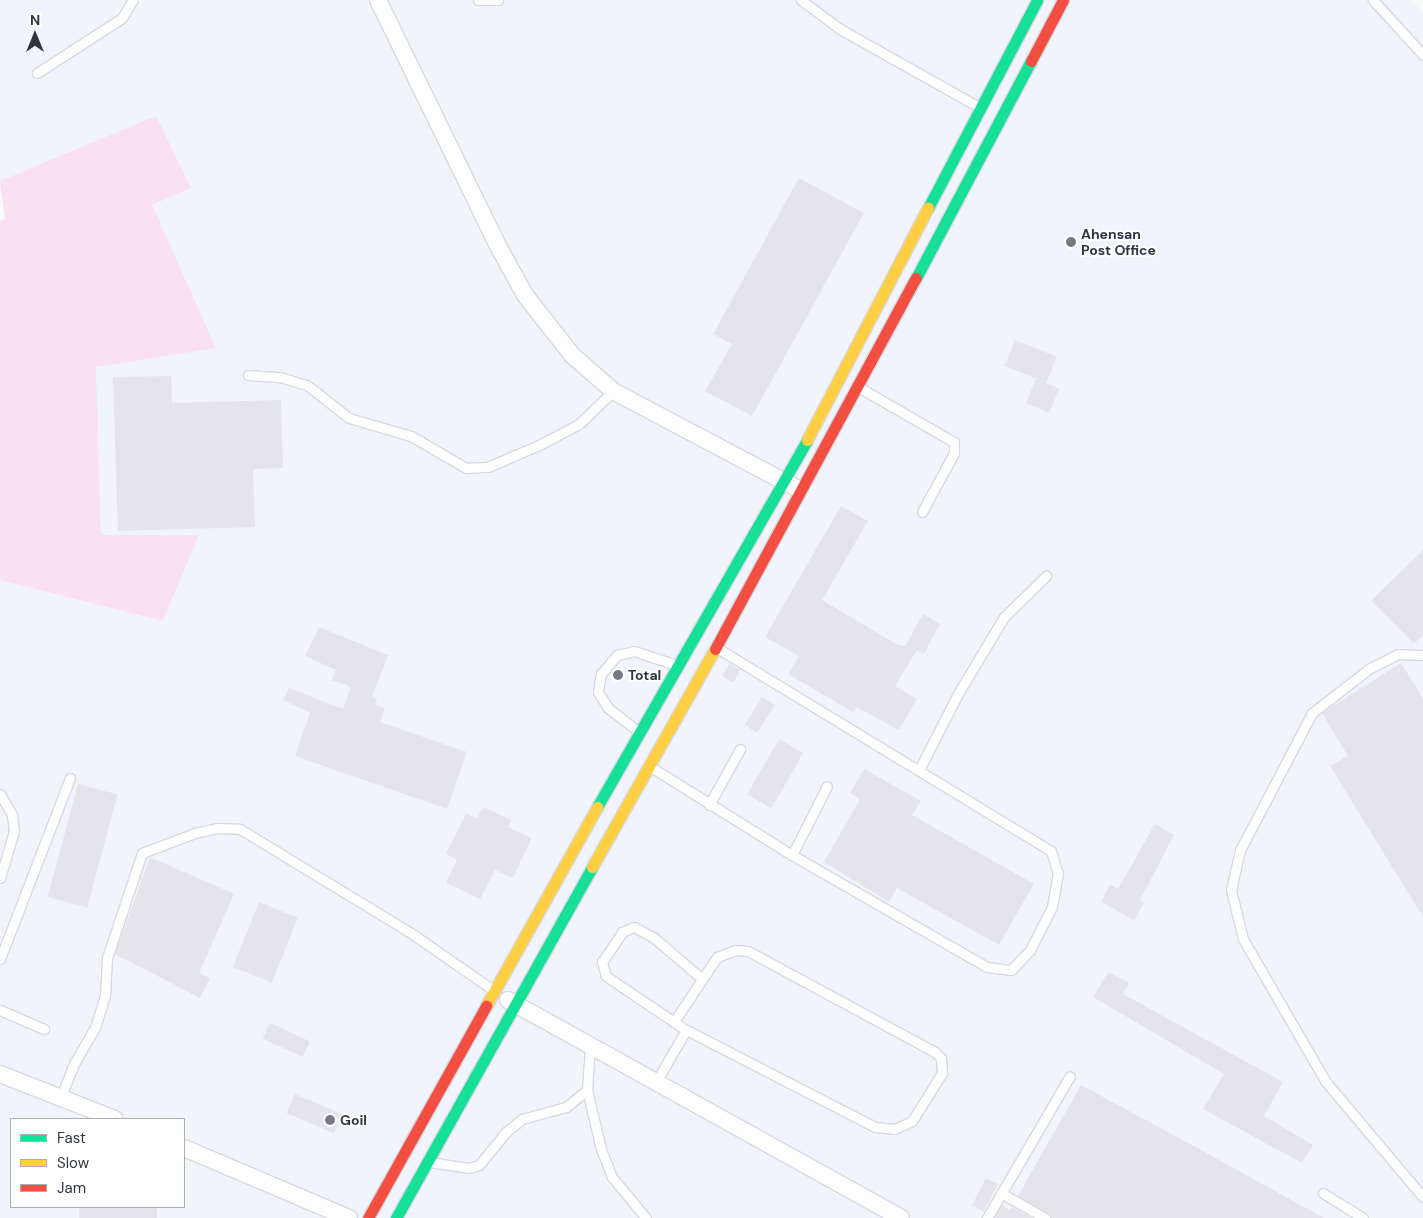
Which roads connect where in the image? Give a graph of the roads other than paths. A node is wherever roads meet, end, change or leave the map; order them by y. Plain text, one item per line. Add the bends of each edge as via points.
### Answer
1 (133, 0) edge
2 (378, 0) edge
3 (478, 0) edge
4 (498, 0) edge
5 (801, 0) edge
6 (1036, 0) edge
7 (1063, 0) edge
8 (1373, 0) edge
9 (1423, 55) edge
10 (37, 74) dead end
11 (979, 108) junction
12 (248, 375) dead end
13 (858, 386) junction
14 (613, 391) junction
15 (785, 482) junction
16 (803, 492) junction
17 (922, 512) dead end
18 (1046, 576) dead end
19 (715, 647) junction
20 (1423, 656) edge
21 (679, 666) junction
22 (639, 732) junction
23 (740, 749) dead end
24 (649, 765) junction
25 (919, 770) junction
26 (70, 778) dead end
27 (827, 786) dead end
28 (0, 794) edge
29 (709, 805) junction
30 (792, 855) junction
31 (0, 878) edge
32 (0, 959) edge
33 (701, 978) junction
34 (495, 992) junction
35 (514, 1004) junction
36 (0, 1010) edge
37 (675, 1020) junction
38 (44, 1029) dead end
39 (686, 1030) junction
40 (590, 1048) junction
41 (0, 1074) edge
42 (1070, 1076) dead end
43 (656, 1082) junction
44 (587, 1090) junction
45 (61, 1096) junction
46 (113, 1118) edge
47 (185, 1148) edge
48 (427, 1161) junction
49 (1002, 1193) junction
50 (1323, 1193) dead end
51 (1423, 1197) edge
52 (349, 1218) edge
53 (368, 1218) edge
54 (396, 1218) edge
55 (646, 1218) edge
56 (901, 1218) edge
57 (987, 1218) edge
58 (1045, 1218) edge
59 (1363, 1218) edge

1 - 10 lane via 122,18
2 - 14 street via 525,295 572,355
3 - 4 lane
5 - 11 lane via 840,29
6 - 11 main road
7 - 13 main road
8 - 9 lane
11 - 15 main road
12 - 14 lane via 307,385 349,418 411,436 466,468 488,466 541,444 579,424
13 - 16 main road
13 - 17 lane via 954,442 954,453
14 - 15 street
15 - 16 street
15 - 21 main road
16 - 19 main road
18 - 25 lane via 1004,618 959,692
19 - 24 main road
19 - 25 lane
20 - 51 lane via 1398,654 1370,668 1312,714 1240,850 1232,890 1243,939 1326,1082
21 - 22 main road
21 - 22 lane via 634,651 617,655 601,674 598,692 603,700
22 - 34 main road
23 - 29 lane
24 - 29 lane
24 - 35 main road
25 - 30 lane via 1051,852 1058,874 1052,906 1030,950 1011,970 987,967
26 - 32 lane
27 - 30 lane
28 - 31 lane via 12,815 14,831
29 - 30 lane
33 - 37 lane
33 - 37 lane via 653,937 634,927 622,932 602,962 606,976
33 - 39 lane via 717,957 736,950 748,952 936,1052 941,1058 942,1073 919,1116 904,1126 888,1130 875,1127
34 - 35 street
34 - 45 lane via 438,950 240,829 216,828 142,853 107,958 105,996 95,1028 68,1075
34 - 53 main road
35 - 40 street
35 - 48 main road
36 - 38 lane
37 - 39 lane
39 - 43 lane
40 - 43 street
40 - 44 lane
41 - 45 street
42 - 49 lane
43 - 56 street
44 - 48 lane via 566,1107 522,1120 506,1132 479,1165 469,1168
44 - 55 lane via 594,1127 612,1176
45 - 46 street
47 - 52 street
48 - 54 main road
49 - 57 lane
49 - 58 lane
50 - 59 lane

